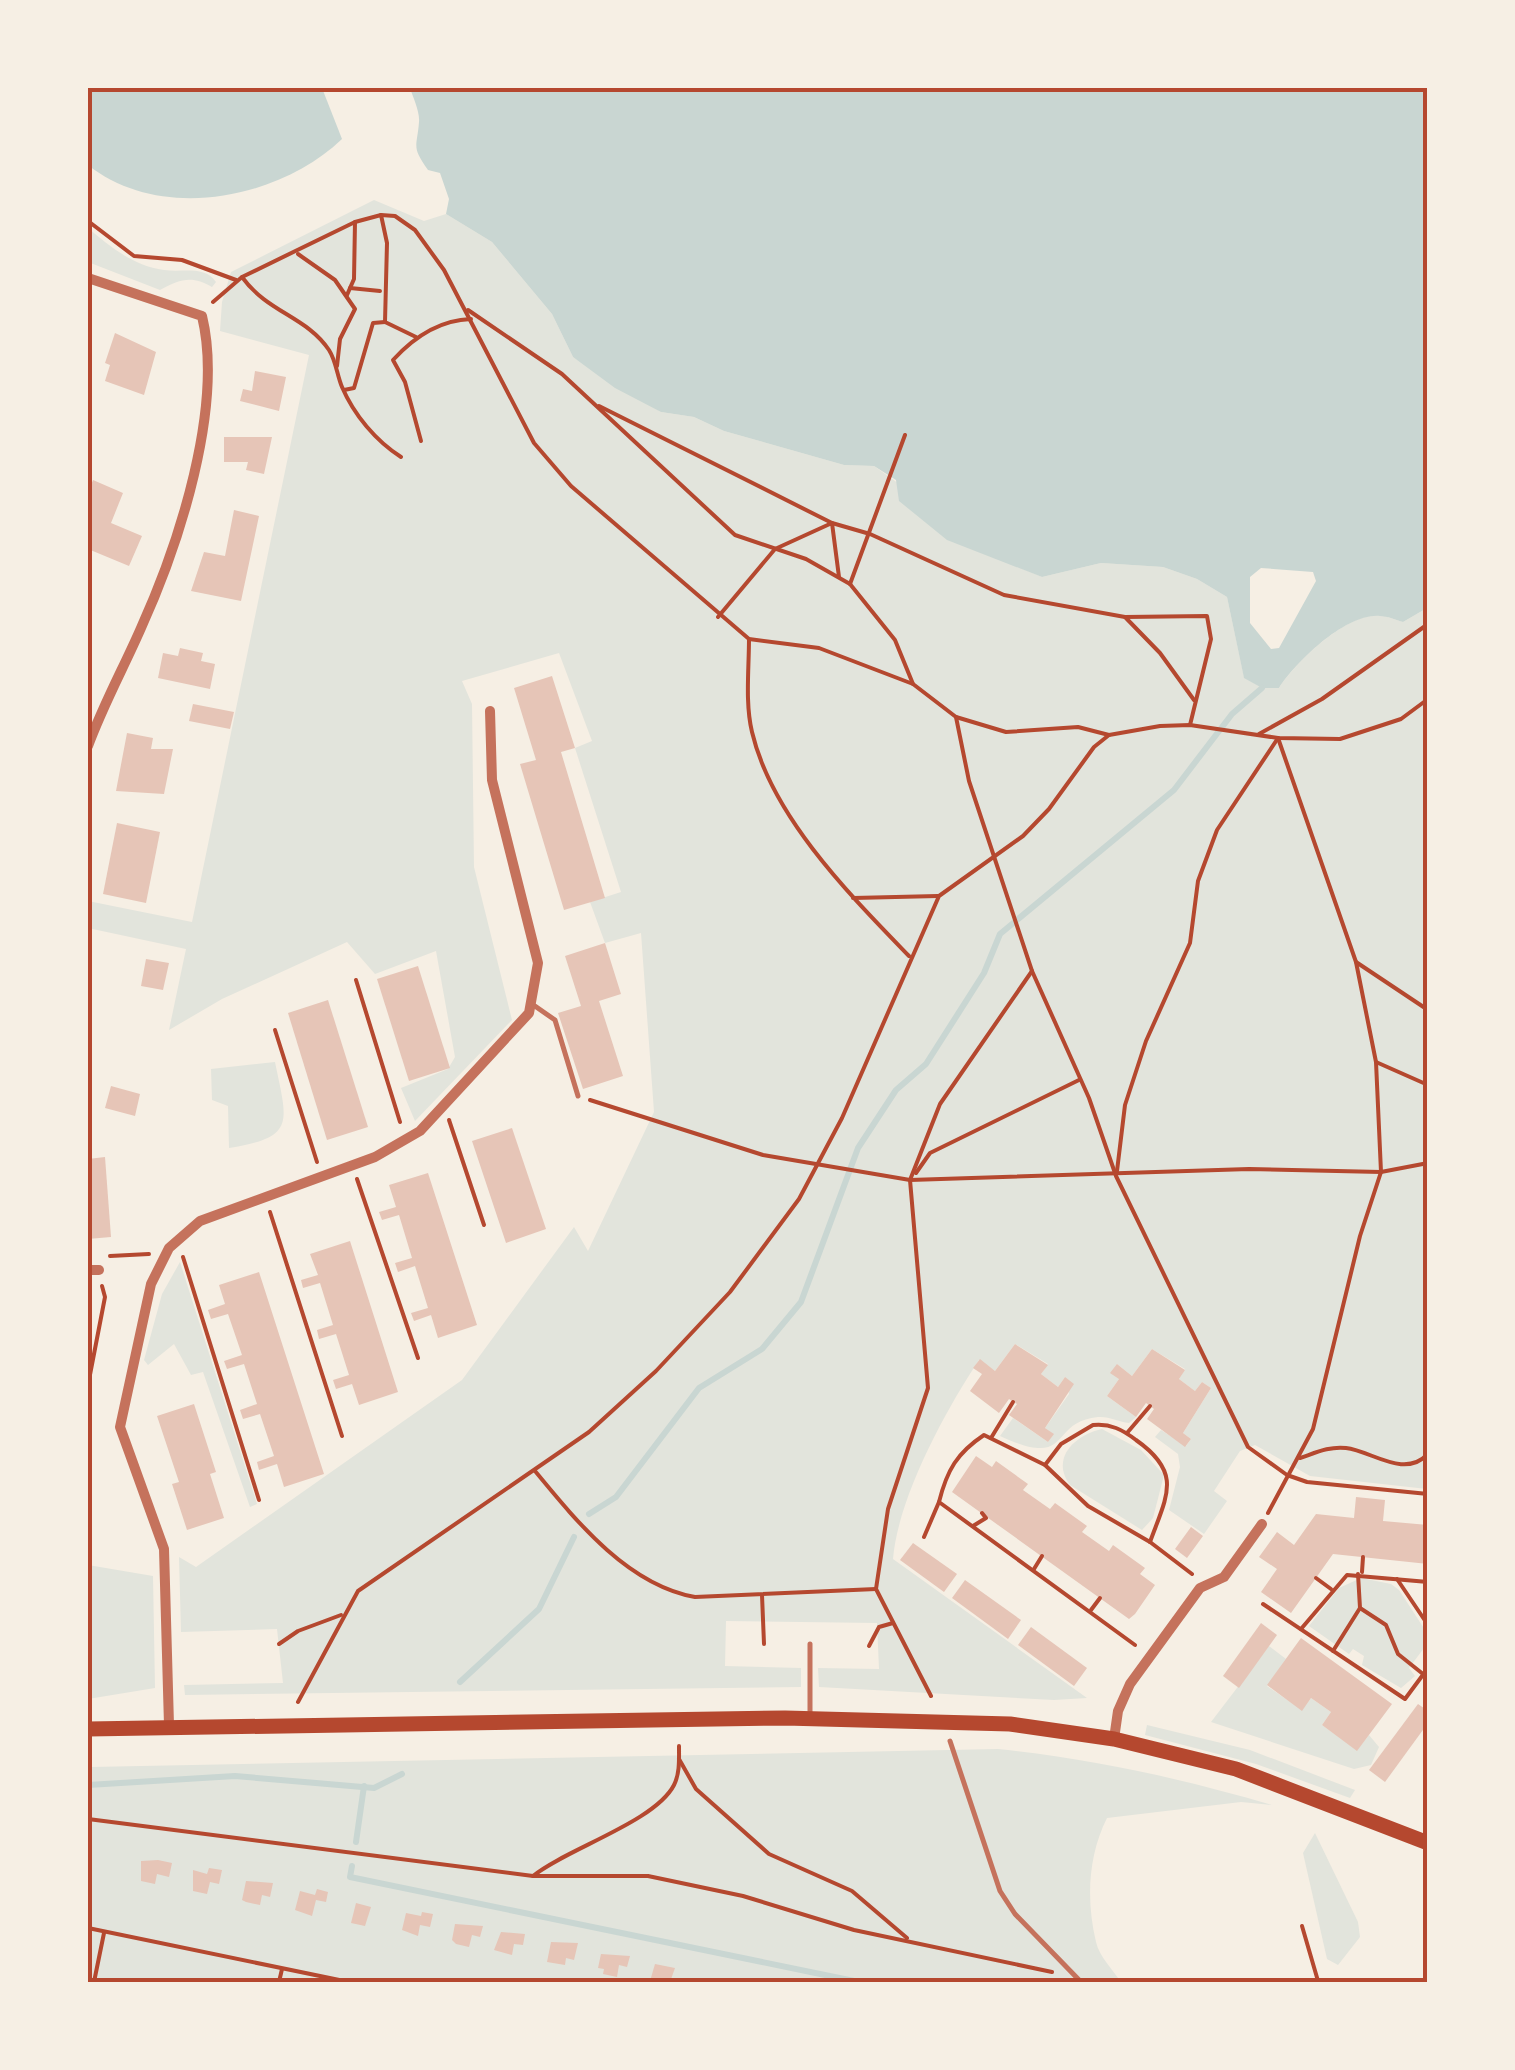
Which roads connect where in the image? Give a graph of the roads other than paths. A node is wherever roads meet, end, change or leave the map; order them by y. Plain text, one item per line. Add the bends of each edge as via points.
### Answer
1 (88, 278) edge
2 (490, 711) dead end
3 (88, 746) edge
4 (532, 1004) junction
5 (578, 1096) road end
6 (1262, 1524) road end
7 (810, 1644) dead end
8 (810, 1718) junction
9 (170, 1725) junction
10 (88, 1729) edge
11 (1114, 1739) junction
12 (950, 1741) dead end
13 (1428, 1844) edge
14 (1081, 1982) edge

1 - 3 street via 202,316 208,340 194,470 155,595
2 - 4 street via 492,780 538,963
4 - 5 lane via 555,1020
4 - 9 street via 513,1035 406,1140 200,1221 160,1259 120,1427 162,1535
6 - 11 street via 1224,1576 1200,1588 1130,1684
7 - 8 lane
8 - 9 main road
8 - 11 main road via 994,1723
9 - 10 main road
11 - 13 main road via 1268,1780
12 - 14 lane via 1000,1891

